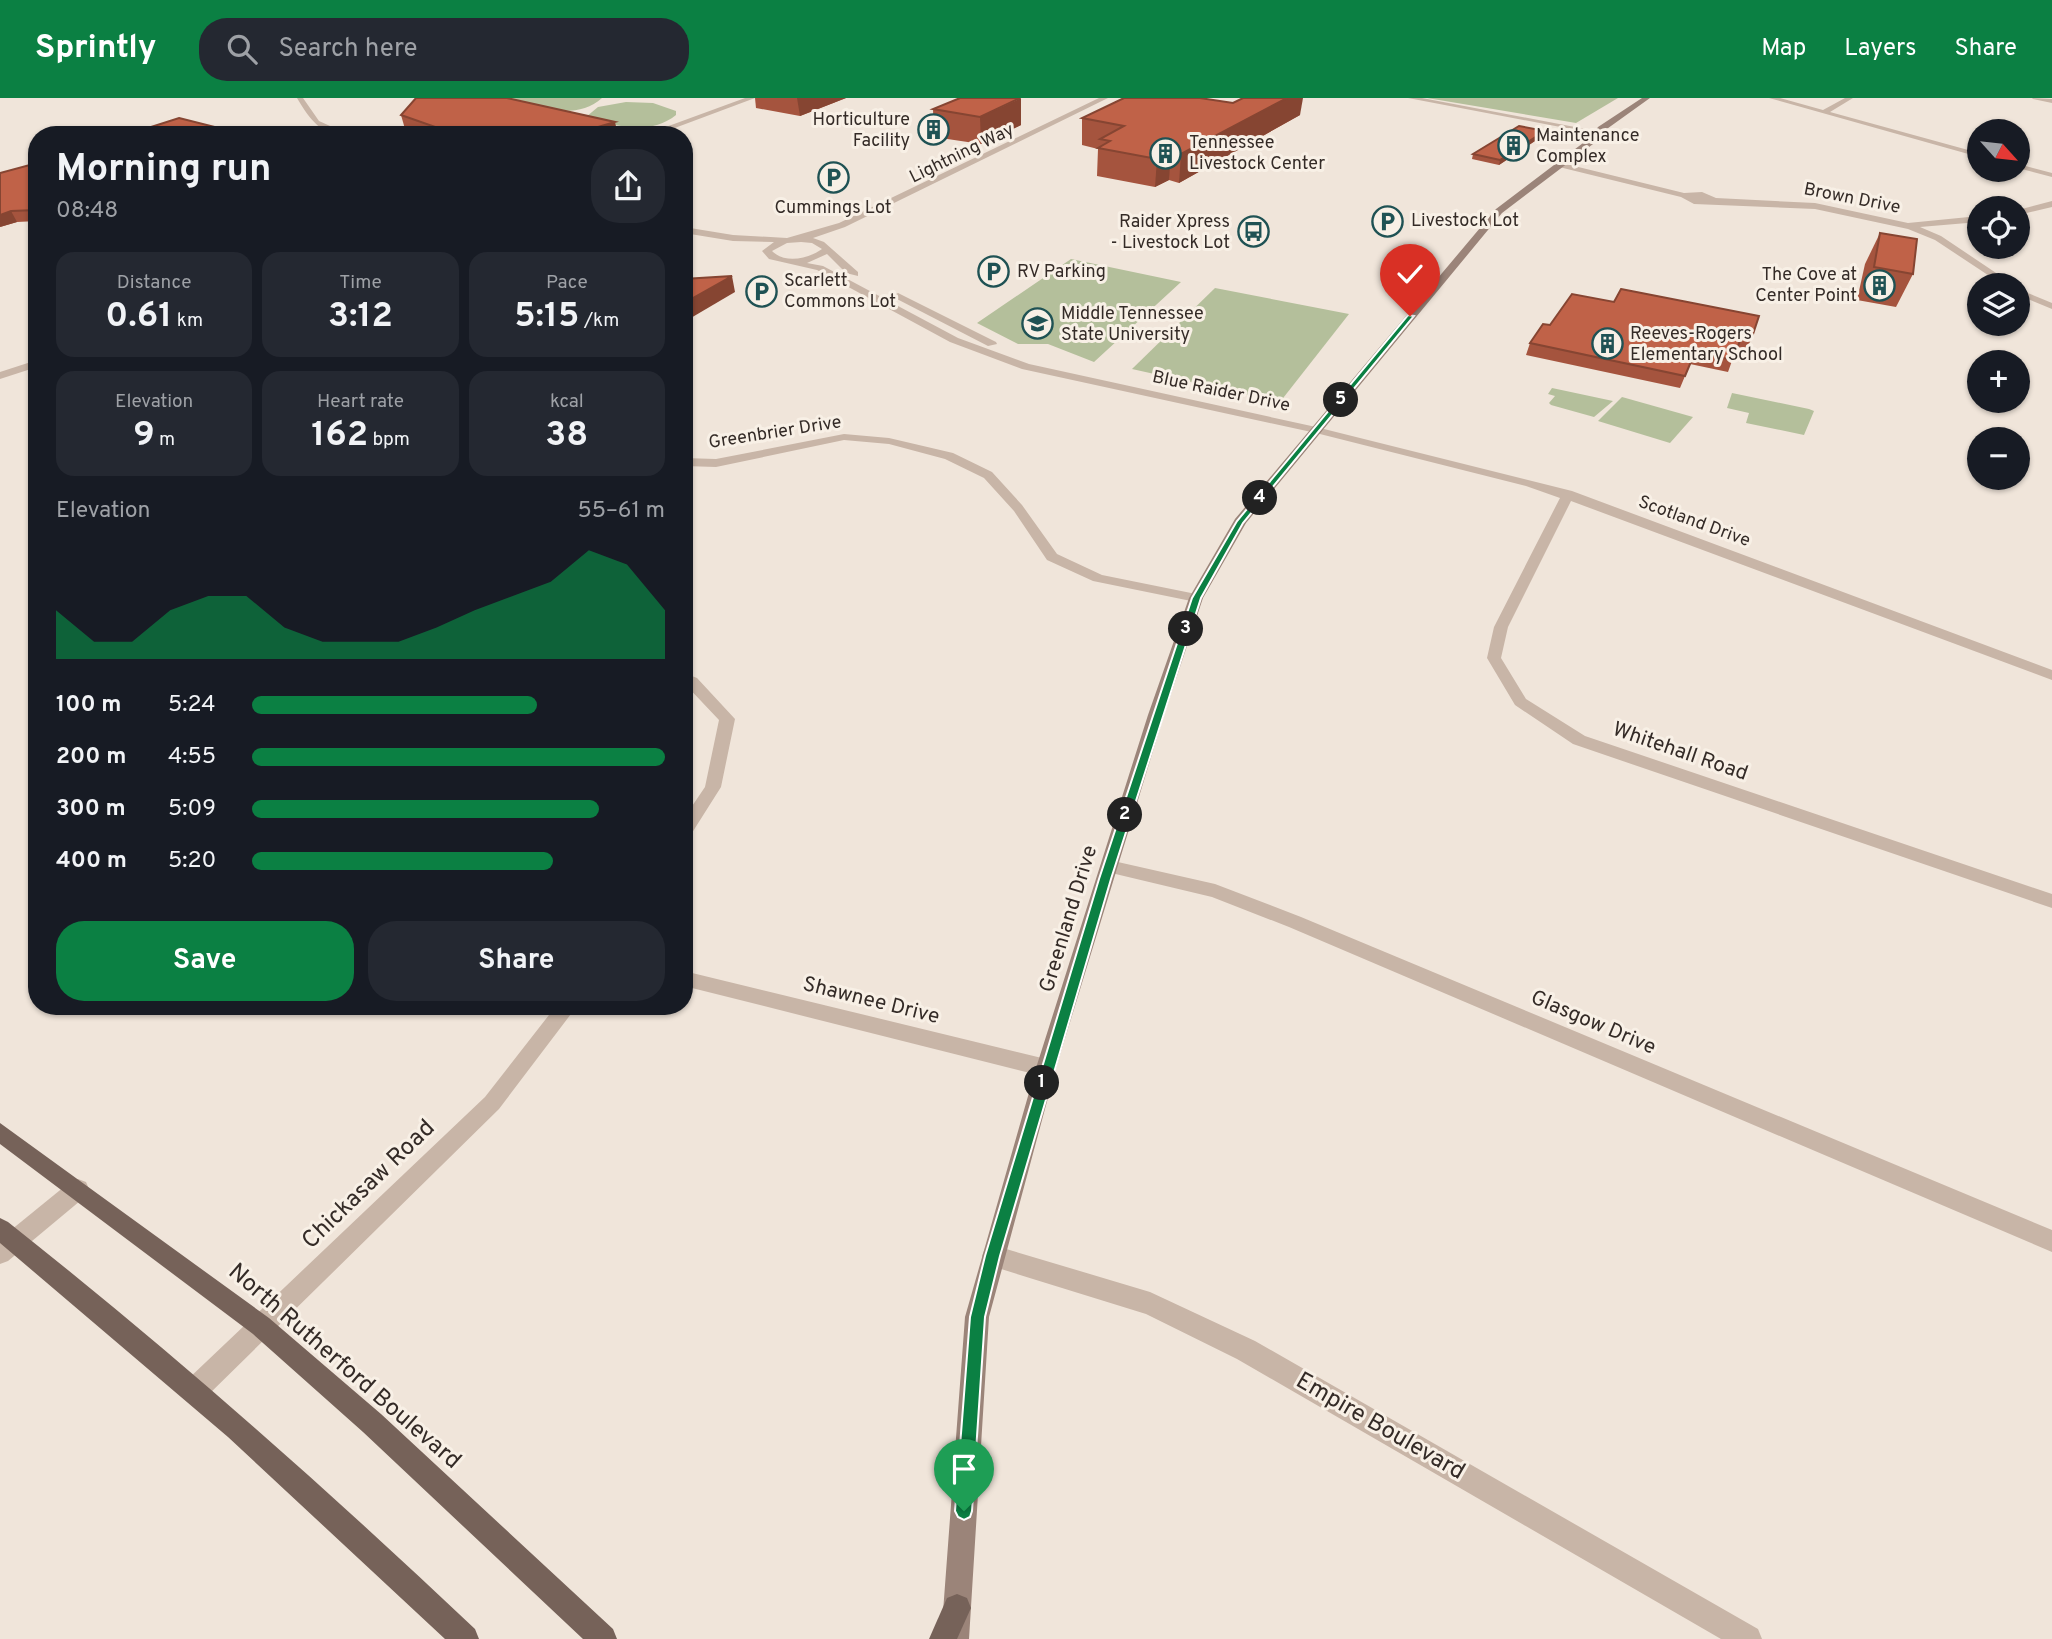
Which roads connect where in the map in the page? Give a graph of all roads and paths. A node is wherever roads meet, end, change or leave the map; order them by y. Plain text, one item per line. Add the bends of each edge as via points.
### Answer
1 (300, 98) edge
2 (752, 98) edge
3 (764, 98) edge
4 (1411, 98) edge
5 (1647, 98) edge
6 (1772, 98) edge
7 (1850, 98) edge
8 (2035, 98) edge
9 (1105, 99) edge
10 (2052, 101) edge
11 (1824, 112) junction
12 (325, 126) edge
13 (673, 126) edge
14 (686, 126) edge
15 (1597, 132) junction
16 (1967, 152) edge
17 (1558, 164) junction
18 (2030, 170) edge
19 (2052, 176) edge
20 (2052, 204) edge
21 (2030, 210) edge
22 (1967, 220) edge
23 (1908, 226) junction
24 (693, 234) edge
25 (693, 235) edge
26 (795, 240) junction
27 (826, 250) junction
28 (768, 255) junction
29 (785, 261) junction
30 (1990, 273) edge
31 (863, 277) dead end
32 (888, 290) dead end
33 (2030, 297) edge
34 (2052, 306) edge
35 (28, 355) edge
36 (0, 365) edge
37 (28, 366) edge
38 (0, 376) edge
39 (1316, 430) junction
40 (693, 462) edge
41 (1568, 494) junction
42 (1196, 598) junction
43 (2052, 675) edge
44 (693, 682) edge
45 (693, 818) edge
46 (1109, 866) junction
47 (2052, 901) edge
48 (693, 980) edge
49 (559, 1015) edge
50 (1046, 1068) junction
51 (0, 1132) edge
52 (78, 1189) junction
53 (5, 1241) edge
54 (2052, 1241) edge
55 (993, 1256) junction
56 (261, 1326) junction
57 (195, 1390) junction
58 (957, 1608) junction
59 (465, 1639) edge
60 (603, 1639) edge
61 (943, 1639) edge
62 (954, 1639) edge
63 (1748, 1639) edge

1 - 12 street via 316,122
2 - 13 street
3 - 14 street
4 - 15 street
5 - 15 street, Greenland Drive
6 - 11 street
7 - 11 street
8 - 10 street
9 - 26 street, Lightning Way via 826,231
9 - 27 street, Lightning Way via 915,195
11 - 16 street
15 - 17 street, Greenland Drive via 1594,139
17 - 23 street, Brown Drive via 1702,202 1815,206
17 - 39 street, Greenland Drive via 1499,211
18 - 19 street
20 - 21 street
22 - 23 street, Brown Drive
23 - 30 street via 1938,238
24 - 26 street
25 - 28 street
26 - 27 street via 820,243
26 - 28 street via 769,248
27 - 29 street via 814,259
27 - 31 street via 845,269
28 - 29 street, Blue Raider Drive
29 - 39 street, Blue Raider Drive via 820,268 954,340 1026,367
32 - 39 street, Blue Raider Drive via 1011,351 1274,414
33 - 34 street
35 - 36 street
37 - 38 street
39 - 41 street, Scotland Drive
39 - 42 street, Greenland Drive via 1240,522
40 - 42 street, Greenbrier Drive via 764,455 844,437 949,456 988,475 1052,557 1098,578
41 - 43 street, Scotland Drive
41 - 47 street, Whitehall Road via 1501,627 1494,658 1520,702 1579,740
42 - 46 street, Greenland Drive
44 - 45 street via 727,719 713,787
46 - 50 street, Greenland Drive
46 - 54 street, Glasgow Drive via 1215,891 1284,918
48 - 50 street, Shawnee Drive
49 - 56 street, Chickasaw Road via 492,1103
50 - 55 street, Greenland Drive
51 - 52 main road, North Rutherford Boulevard
52 - 53 street
52 - 56 main road, North Rutherford Boulevard
53 - 57 main road
55 - 58 street, Greenland Drive via 977,1317
55 - 63 street, Empire Boulevard via 1150,1304 1246,1350
56 - 57 street, Chickasaw Road
56 - 60 main road, North Rutherford Boulevard
57 - 59 main road
58 - 61 main road
58 - 62 street, Greenland Drive

